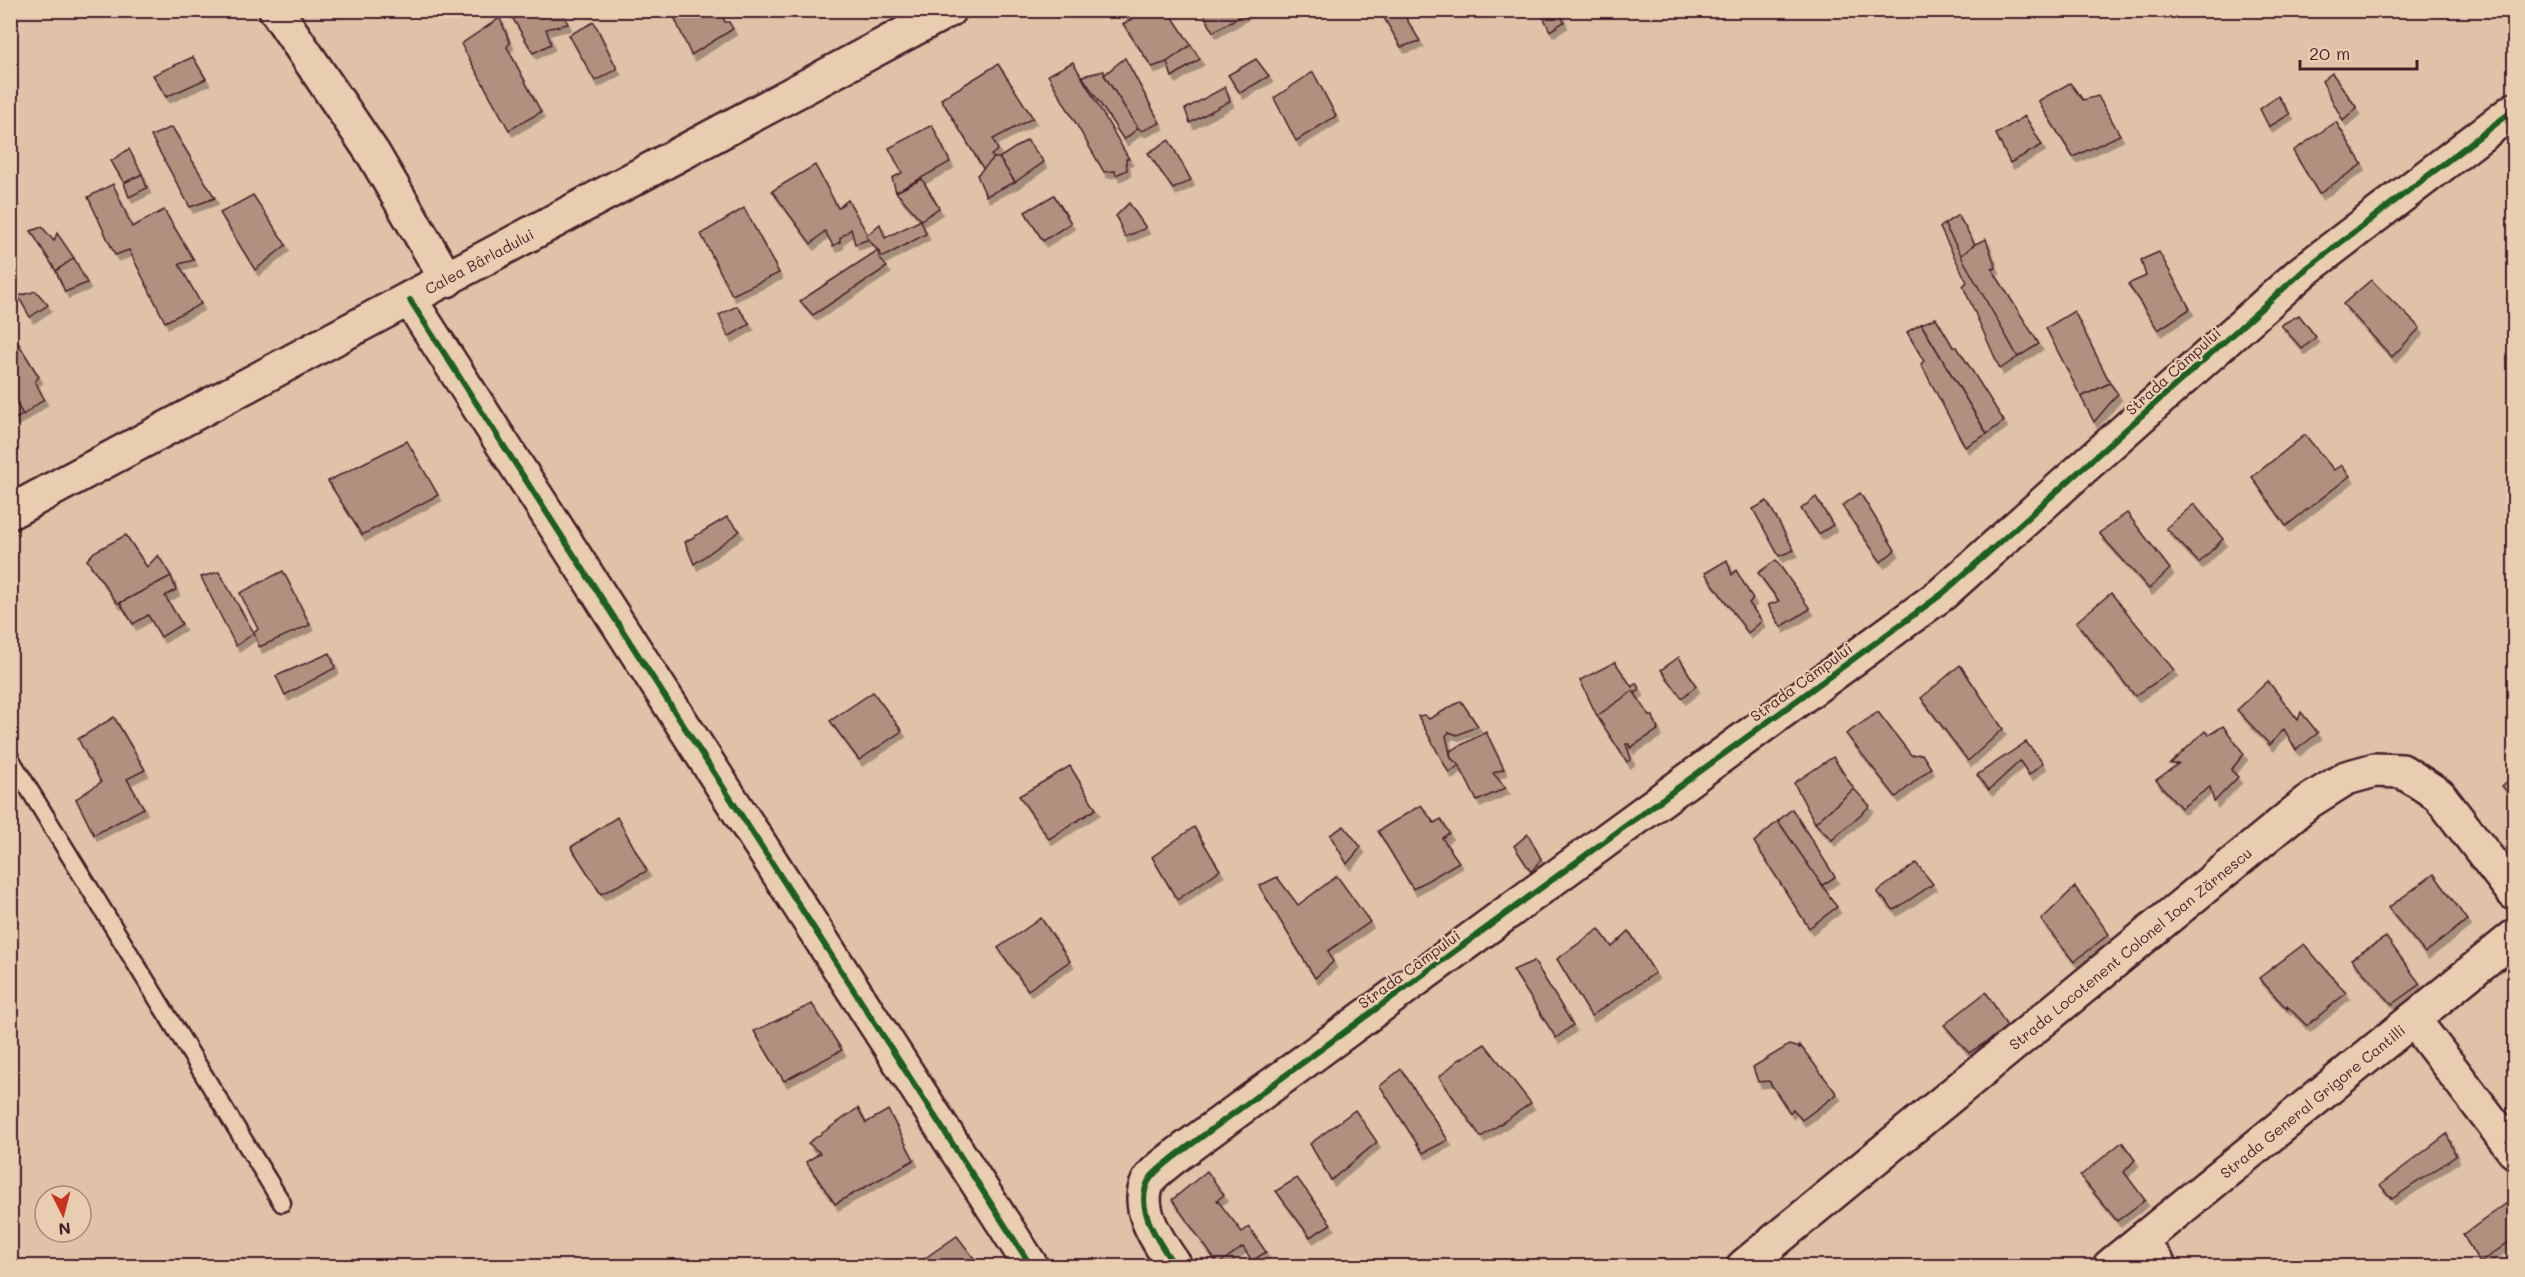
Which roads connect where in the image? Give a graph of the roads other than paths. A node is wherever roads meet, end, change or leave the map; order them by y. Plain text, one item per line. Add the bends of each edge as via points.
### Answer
1 (276, 10) edge
2 (949, 10) edge
3 (2514, 110) edge
4 (447, 280) junction
5 (410, 300) junction
6 (10, 512) edge
7 (10, 758) edge
8 (2514, 893) edge
9 (2514, 937) edge
10 (2413, 1019) junction
11 (2514, 1151) edge
12 (282, 1203) dead end
13 (2150, 1254) edge
14 (1031, 1266) edge
15 (1175, 1266) edge
16 (1744, 1266) edge
17 (2110, 1266) edge

1 - 4 street via 374,155
2 - 4 street, Calea Bârladului
3 - 15 street, Strada Câmpului via 2302,272 1942,594 1174,1157 1151,1177 1143,1196 1147,1216
4 - 5 street, Calea Bârladului
5 - 6 street, Calea Bârladului
5 - 14 street
7 - 12 lane
8 - 16 street, Strada Locotenent Colonel Ioan Zărnescu via 2439,795 2402,771 2375,770 2346,778 2308,802
9 - 10 street, Strada General Grigore Cantilli
10 - 11 street
10 - 13 street, Strada General Grigore Cantilli
13 - 17 street, Strada General Grigore Cantilli

